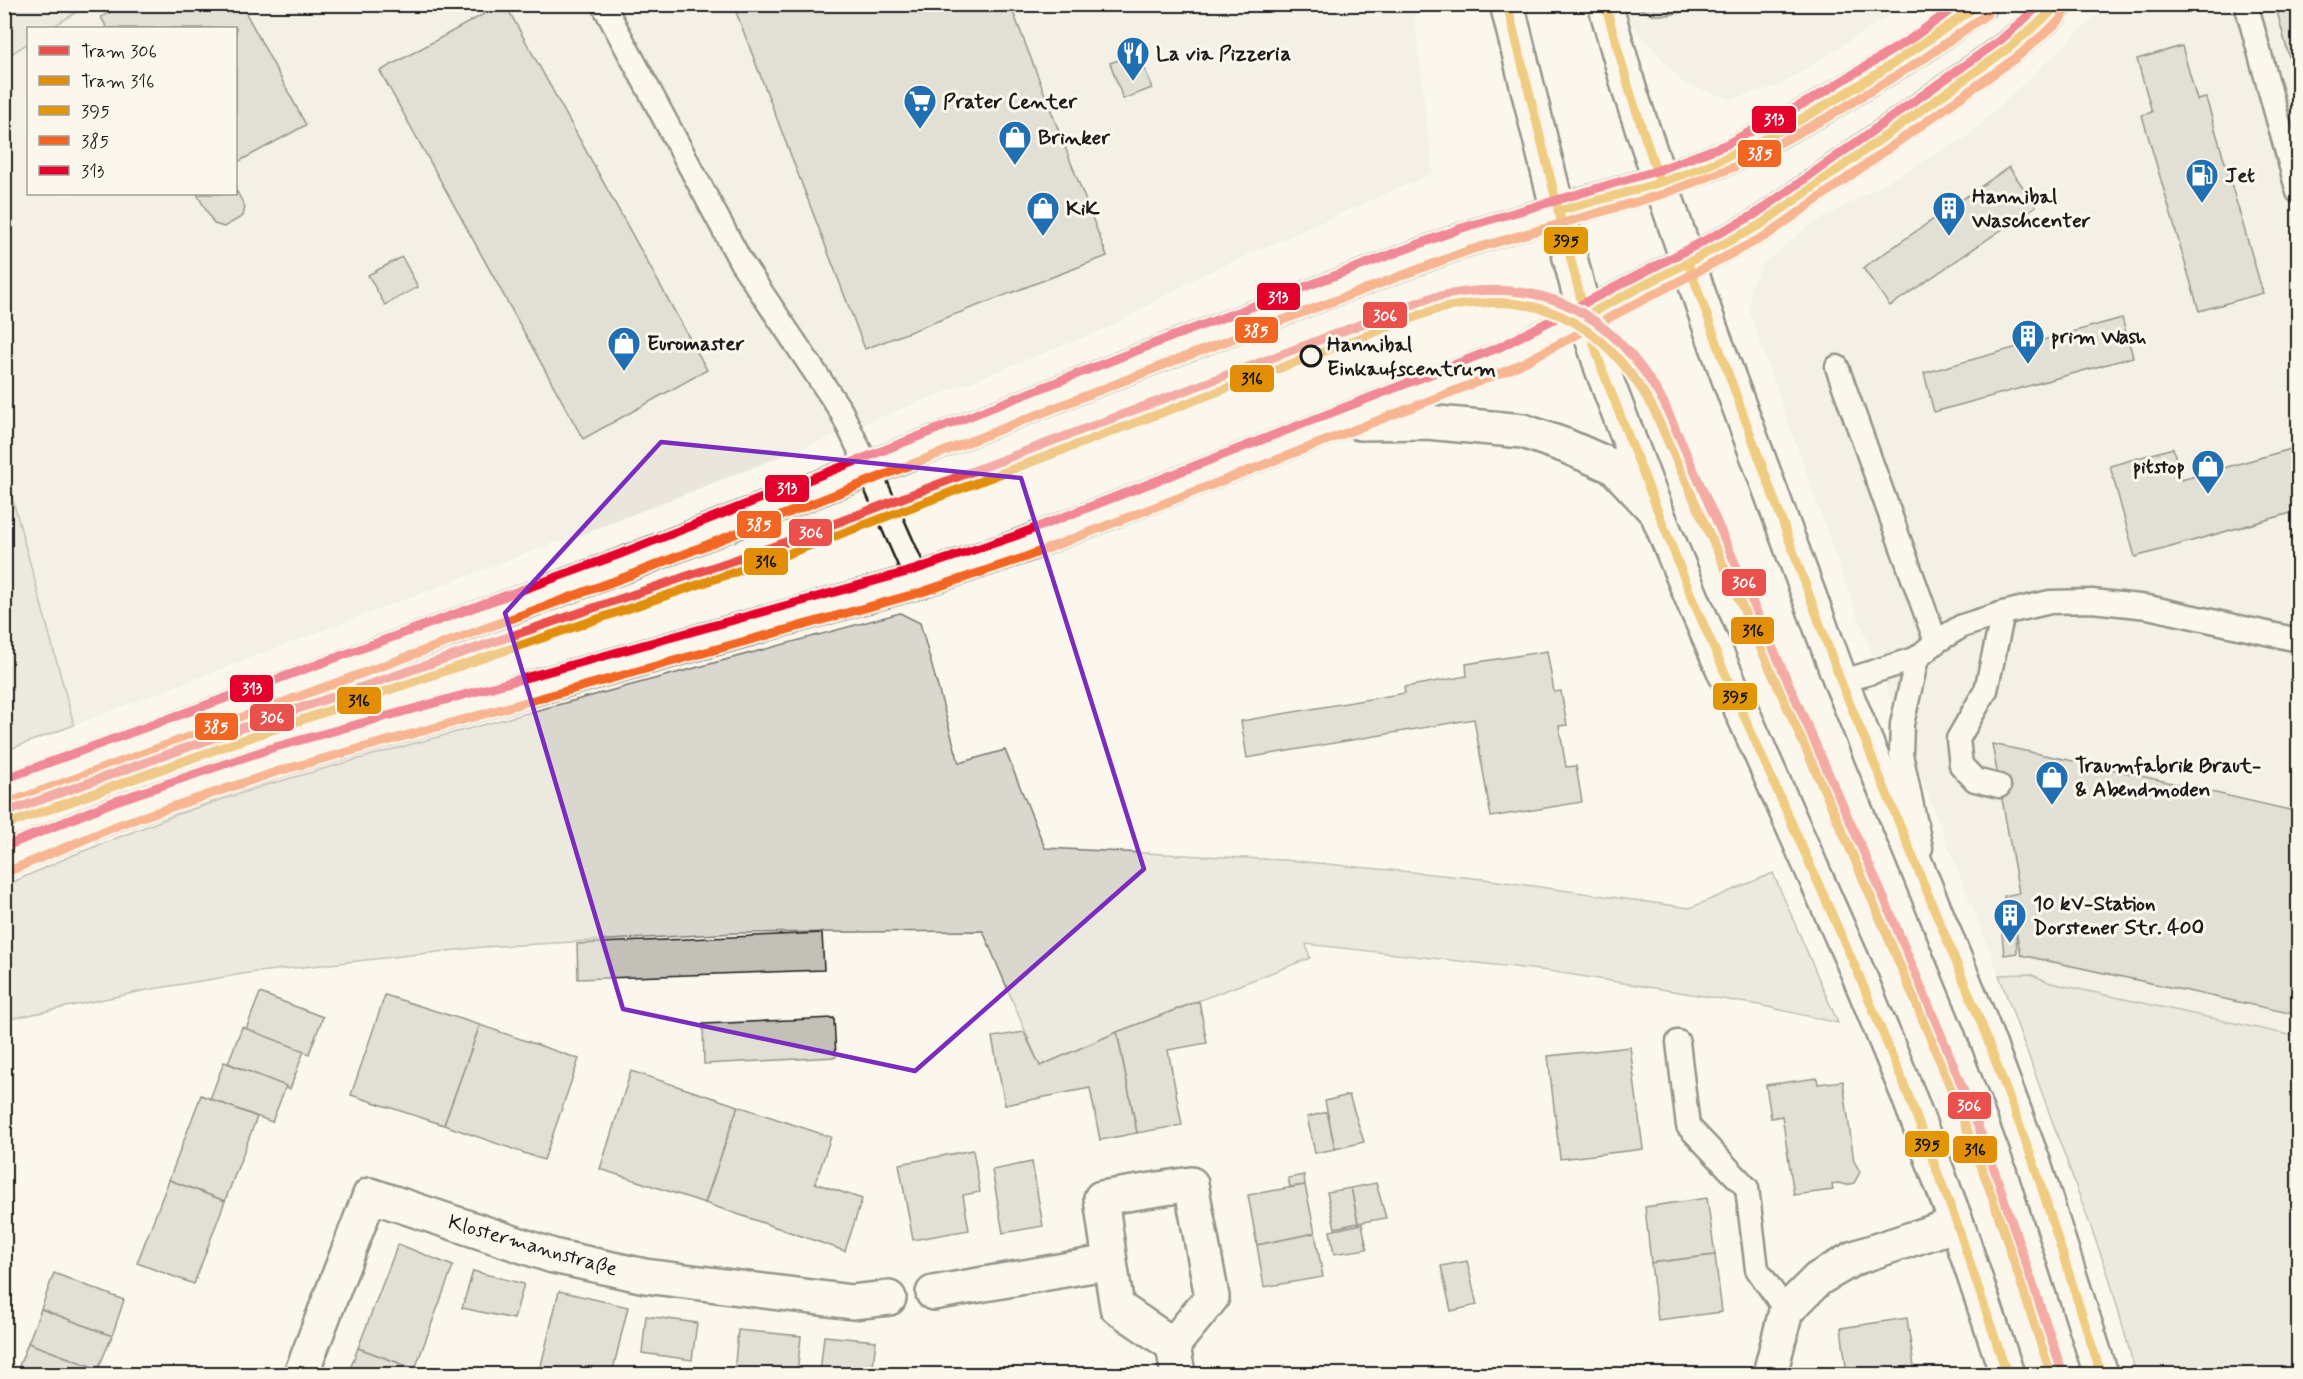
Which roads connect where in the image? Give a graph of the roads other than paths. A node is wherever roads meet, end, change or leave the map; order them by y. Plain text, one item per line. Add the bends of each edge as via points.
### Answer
1 (603, 4) edge
2 (1508, 4) edge
3 (1605, 4) edge
4 (1980, 4) edge
5 (2055, 4) edge
6 (2246, 4) edge
7 (1660, 182) junction
8 (2298, 192) edge
9 (1558, 211) junction
10 (1688, 263) junction
11 (1585, 316) junction
12 (1837, 367) dead end
13 (1340, 424) junction
14 (869, 470) junction
15 (1657, 513) junction
16 (918, 581) junction
17 (2003, 613) junction
18 (2298, 640) edge
19 (1936, 642) junction
20 (1917, 658) junction
21 (1841, 682) junction
22 (2000, 786) dead end
23 (4, 792) edge
24 (4, 860) edge
25 (1934, 910) junction
26 (1678, 1042) dead end
27 (1957, 1224) junction
28 (1110, 1262) junction
29 (933, 1293) dead end
30 (890, 1298) dead end
31 (1786, 1311) junction
32 (1175, 1360) edge
33 (301, 1374) edge
34 (1770, 1374) edge
35 (2007, 1374) edge
36 (2101, 1374) edge

1 - 14 lane via 741,262 841,411
2 - 9 main road
3 - 7 main road
4 - 7 main road via 1919,48 1822,107 1730,156
5 - 10 main road via 2050,13 2010,47 1913,118 1760,225
6 - 8 lane
7 - 9 main road
7 - 10 main road
9 - 11 main road
9 - 14 main road via 1466,239 1175,348
10 - 11 main road
10 - 21 main road
11 - 13 main road via 1505,358
11 - 15 main road
12 - 19 lane
13 - 15 main road via 1427,422 1523,431 1614,467
13 - 16 main road via 1010,550
14 - 16 lane
14 - 23 main road via 624,565
15 - 27 main road via 1858,973
16 - 24 main road via 275,760 117,813
17 - 18 lane via 2050,602 2092,601 2148,607
17 - 19 lane via 1962,626
17 - 22 lane via 1986,690 1958,739 1961,765 1974,780
19 - 20 lane
20 - 21 lane
20 - 25 lane via 1902,724 1901,754
21 - 25 main road
25 - 36 main road via 2032,1161
26 - 31 lane via 1688,1126 1747,1188 1757,1269
27 - 31 main road via 1854,1258 1818,1279
27 - 35 main road
28 - 29 main road
28 - 32 main road via 1117,1307
28 - 32 main road via 1101,1198 1191,1184 1212,1297
30 - 33 main road, Klostermannstraße via 852,1302 645,1276 553,1256 370,1195
31 - 34 main road

